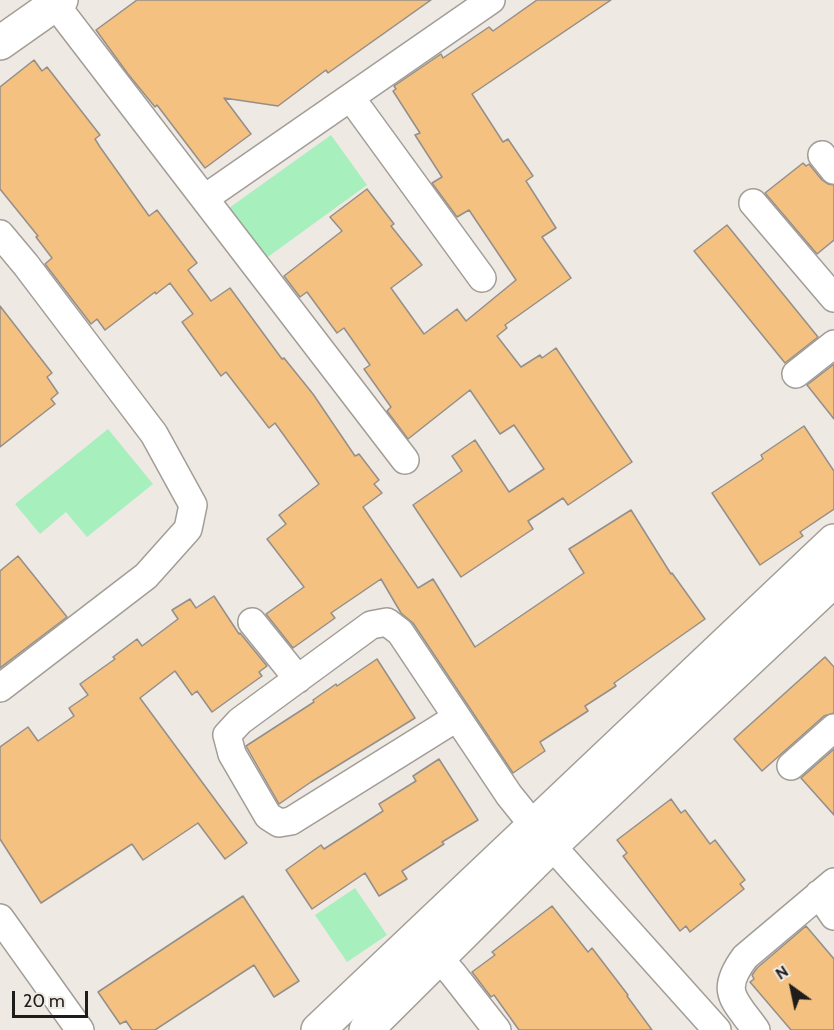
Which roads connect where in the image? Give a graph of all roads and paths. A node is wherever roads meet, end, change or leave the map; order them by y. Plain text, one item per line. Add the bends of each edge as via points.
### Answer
1 (491, 0) edge
2 (58, 2) edge
3 (0, 43) edge
4 (351, 98) junction
5 (205, 198) junction
6 (753, 203) dead end
7 (0, 234) edge
8 (482, 278) dead end
9 (834, 298) edge
10 (834, 344) edge
11 (796, 374) dead end
12 (405, 460) dead end
13 (834, 541) edge
14 (834, 580) edge
15 (252, 622) dead end
16 (298, 679) junction
17 (0, 688) edge
18 (456, 718) junction
19 (834, 728) edge
20 (791, 766) dead end
21 (543, 835) junction
22 (826, 888) edge
23 (834, 916) edge
24 (0, 918) edge
25 (428, 946) junction
26 (81, 1030) edge
27 (318, 1030) edge
28 (366, 1030) edge
29 (497, 1030) edge
30 (717, 1030) edge
31 (756, 1030) edge

1 - 4 street
2 - 3 street
2 - 5 street
4 - 5 street
4 - 8 street
5 - 12 street
6 - 9 street
7 - 17 street via 154,434 193,505 188,528 146,576
10 - 11 street
13 - 21 street
14 - 21 street
15 - 16 street
16 - 18 street via 371,625 387,622 400,632
16 - 18 street via 227,735 232,754 268,816 279,823 291,821
18 - 21 street via 509,795
19 - 20 street
21 - 25 street
21 - 30 street
22 - 23 street
22 - 31 street via 745,957 734,972 730,987
24 - 26 street
25 - 27 street
25 - 28 street
25 - 29 street

